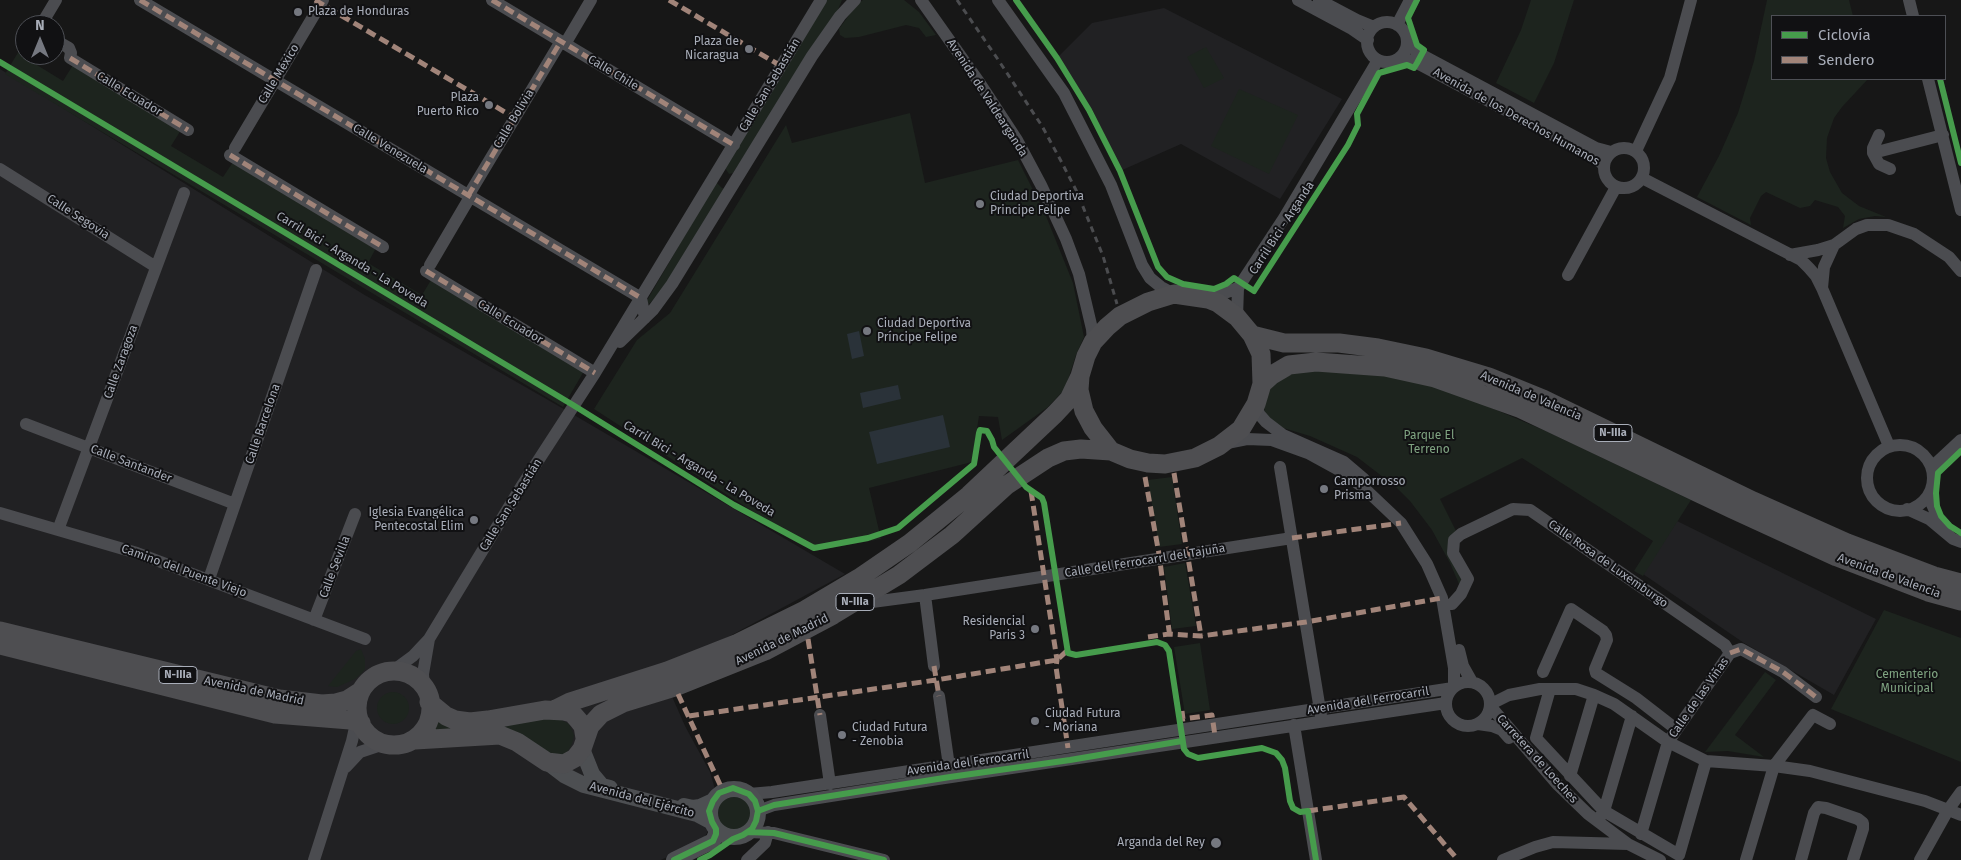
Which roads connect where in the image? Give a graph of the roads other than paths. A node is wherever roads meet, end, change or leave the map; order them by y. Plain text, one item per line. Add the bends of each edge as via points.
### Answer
1 (56, 0) edge
2 (140, 0) edge
3 (323, 0) edge
4 (492, 0) edge
5 (591, 0) edge
6 (821, 0) edge
7 (845, 0) edge
8 (855, 0) edge
9 (998, 0) edge
10 (1298, 0) edge
11 (1319, 0) edge
12 (1410, 0) edge
13 (1691, 0) edge
14 (1909, 0) edge
15 (922, 2) edge
16 (47, 15) edge
17 (1913, 15) edge
18 (840, 16) junction
19 (1398, 25) junction
20 (1374, 27) junction
21 (1368, 40) junction
22 (563, 42) junction
23 (1408, 44) junction
24 (65, 45) edge
25 (1400, 58) junction
26 (1378, 60) junction
27 (1928, 80) edge
28 (275, 81) junction
29 (188, 130) dead end
30 (1880, 135) dead end
31 (1942, 135) junction
32 (734, 145) junction
33 (1611, 152) junction
34 (1636, 152) junction
35 (1873, 154) junction
36 (1604, 165) junction
37 (0, 169) edge
38 (1890, 169) dead end
39 (720, 170) junction
40 (1642, 178) junction
41 (735, 180) junction
42 (1616, 187) junction
43 (184, 193) dead end
44 (469, 197) junction
45 (1961, 210) edge
46 (1834, 245) junction
47 (383, 247) dead end
48 (1790, 255) junction
49 (1955, 256) edge
50 (156, 267) junction
51 (428, 268) joint
52 (316, 270) dead end
53 (1961, 271) edge
54 (1568, 274) dead end
55 (1238, 288) junction
56 (1822, 288) junction
57 (1174, 294) junction
58 (641, 298) junction
59 (1208, 300) junction
60 (1237, 317) junction
61 (645, 318) junction
62 (1252, 335) junction
63 (1093, 342) junction
64 (595, 373) junction
65 (1080, 376) junction
66 (1262, 384) junction
67 (1256, 404) junction
68 (26, 424) dead end
69 (1961, 440) edge
70 (1219, 446) junction
71 (1889, 446) junction
72 (89, 448) junction
73 (1111, 451) junction
74 (1280, 467) dead end
75 (1932, 467) junction
76 (1930, 492) junction
77 (235, 504) junction
78 (1907, 510) junction
79 (0, 513) edge
80 (355, 514) dead end
81 (58, 530) junction
82 (1292, 536) junction
83 (1957, 541) edge
84 (209, 579) junction
85 (1961, 583) edge
86 (925, 595) junction
87 (1961, 601) edge
88 (1452, 604) junction
89 (850, 605) junction
90 (314, 620) junction
91 (0, 631) edge
92 (365, 639) dead end
93 (428, 639) junction
94 (0, 645) edge
95 (1730, 653) junction
96 (934, 666) dead end
97 (394, 670) junction
98 (1543, 672) dead end
99 (1472, 682) junction
100 (1453, 687) junction
101 (1550, 688) junction
102 (361, 691) junction
103 (1594, 695) junction
104 (427, 696) junction
105 (938, 696) dead end
106 (1816, 697) dead end
107 (1446, 702) junction
108 (1491, 705) junction
109 (554, 710) junction
110 (1321, 714) junction
111 (820, 715) dead end
112 (1632, 716) junction
113 (358, 720) junction
114 (1478, 724) junction
115 (1830, 724) dead end
116 (1294, 725) junction
117 (1676, 729) junction
118 (415, 740) junction
119 (1668, 742) junction
120 (584, 743) junction
121 (384, 744) junction
122 (1706, 761) junction
123 (547, 762) junction
124 (949, 766) junction
125 (1774, 766) junction
126 (342, 773) junction
127 (1570, 776) junction
128 (830, 784) junction
129 (1961, 792) edge
130 (749, 794) junction
131 (713, 801) junction
132 (1956, 810) edge
133 (758, 814) junction
134 (1598, 819) junction
135 (714, 826) junction
136 (768, 832) junction
137 (743, 834) junction
138 (1641, 834) junction
139 (788, 836) junction
140 (1615, 844) junction
141 (1628, 844) junction
142 (314, 860) edge
143 (674, 860) edge
144 (700, 860) edge
145 (746, 860) edge
146 (884, 860) edge
147 (1316, 860) edge
148 (1503, 860) edge
149 (1642, 860) edge
150 (1660, 860) edge
151 (1746, 860) edge
152 (1800, 860) edge
153 (1853, 860) edge
154 (1920, 860) edge
155 (1928, 860) edge

1 - 16 street
2 - 28 street, Calle Venezuela
3 - 28 street, Calle México
4 - 22 street, Calle Chile
5 - 22 street, Calle Bolivia
6 - 32 street, Calle San Sebastián
7 - 18 street
8 - 18 street
9 - 57 street via 1064,93 1111,185 1142,265 1150,278
10 - 21 street
11 - 20 street
12 - 19 street
13 - 34 street via 1670,78
14 - 17 street
15 - 63 street, Avenida de Valdearganda via 1017,140 1041,185 1079,274
18 - 41 street, Calle San Sebastián
19 - 20 street via 1389,22
19 - 23 street via 1404,31
20 - 21 street
21 - 26 street via 1368,47
22 - 32 street, Calle Chile
22 - 44 street, Calle Bolivia
23 - 25 street
23 - 33 street via 1422,55 1596,148
24 - 29 street, Calle Ecuador via 70,48 70,58
25 - 26 street via 1385,62
25 - 36 street, Avenida de los Derechos Humanos via 1417,63
26 - 55 street via 1284,218
27 - 31 street
28 - 44 street, Calle Venezuela
28 - 47 street, Calle México via 233,151
30 - 35 street
31 - 35 street
31 - 45 street
32 - 39 street, Calle San Sebastián
33 - 34 street via 1628,148
33 - 36 street
34 - 40 street via 1644,165
35 - 38 street via 1880,164
36 - 42 street via 1606,177
37 - 50 street, Calle Segovia
39 - 41 street via 724,180
39 - 58 street, Calle San Sebastián
40 - 42 street via 1632,187
40 - 48 street
41 - 61 street, Calle San Sebastián via 672,284
42 - 54 street
43 - 50 street, Calle Zaragoza
44 - 51 street, Calle Bolivia
44 - 58 street, Calle Venezuela
46 - 48 street
46 - 49 street via 1856,229 1888,224
46 - 56 street via 1824,267
48 - 56 street via 1809,268
49 - 53 street
50 - 72 street, Calle Zaragoza
51 - 64 street, Calle Ecuador
52 - 77 street, Calle Barcelona
55 - 59 street
55 - 60 street
56 - 71 street
57 - 59 highway, N-IIIa
57 - 63 highway, N-IIIa via 1120,316
58 - 61 street
58 - 64 street, Calle San Sebastián
59 - 60 highway, N-IIIa
60 - 62 highway, N-IIIa
61 - 64 street, Calle San Sebastián via 626,335
62 - 66 highway, N-IIIa via 1260,354
62 - 85 highway, Avenida de Valencia / N-IIIa via 1284,342 1339,343 1378,348 1489,377 1543,399 1753,501 1847,542 1934,576
63 - 65 highway, N-IIIa
64 - 93 street, Calle San Sebastián
65 - 73 highway, N-IIIa via 1079,390 1084,411
65 - 109 highway, Avenida de Madrid / N-IIIa via 1068,399 1055,414 969,495 910,543 859,578 738,644
66 - 67 highway, N-IIIa
66 - 87 highway, Avenida de Valencia / N-IIIa via 1289,365 1316,362 1385,368 1435,378 1519,408 1837,557 1928,592
67 - 70 highway, N-IIIa via 1241,429
67 - 88 street via 1266,422 1283,434 1344,462 1395,505 1434,560
68 - 72 street, Calle Santander
69 - 75 street
70 - 73 highway, N-IIIa via 1195,458 1165,464 1130,460
70 - 100 street via 1247,439 1286,444 1339,470 1390,511 1416,543 1440,592 1454,668
71 - 75 street via 1913,447
71 - 78 street via 1869,465 1867,481 1870,492 1888,508
72 - 77 street, Calle Santander
72 - 81 street, Calle Zaragoza
73 - 89 highway, Avenida de Madrid / N-IIIa via 1072,450 1048,458 1007,485 952,535 899,575
74 - 82 street
75 - 76 street
76 - 78 street via 1920,504
76 - 83 street via 1937,516
77 - 84 street, Calle Barcelona
78 - 83 street via 1929,519
79 - 81 street, Camino del Puente Viejo
80 - 90 street, Calle Sevilla
81 - 84 street, Camino del Puente Viejo via 137,553
82 - 86 street, Calle del Ferrocarrl del Tajuña
82 - 110 street
84 - 90 street, Camino del Puente Viejo
86 - 89 street, Calle del Ferrocarrl del Tajuña
86 - 96 street
88 - 95 street, Calle Rosa de Luxemburgo via 1468,579 1453,553 1454,540 1513,509 1530,510 1725,645
88 - 99 street via 1460,656
89 - 120 highway, Avenida de Madrid / N-IIIa via 765,651 675,688 612,708 594,721
90 - 92 street, Camino del Puente Viejo
91 - 102 highway, Avenida de Madrid / N-IIIa via 302,703 329,704 347,700
93 - 97 street
93 - 104 street via 423,674
94 - 113 highway, Avenida de Madrid / N-IIIa via 275,714
95 - 106 street via 1741,649 1784,672
95 - 117 street, Calle de las Viñas
97 - 102 highway, N-IIIa via 377,674
97 - 104 highway, N-IIIa via 412,676
98 - 117 street via 1571,609 1606,635 1596,673
99 - 100 street
99 - 108 street via 1486,690
100 - 107 street
100 - 110 street, Avenida del Ferrocarril
101 - 103 street via 1576,689
101 - 108 street via 1509,695
101 - 127 street, Carretera de Loeches via 1536,738
102 - 113 highway
103 - 112 street
103 - 127 street
104 - 109 highway, Avenida de Madrid / N-IIIa via 446,716 470,722
104 - 118 highway via 428,722
105 - 124 street
107 - 110 street, Avenida del Ferrocarril
107 - 114 street via 1450,717 1456,723 1463,726
108 - 114 street via 1489,714
108 - 134 street, Carretera de Loeches via 1558,785
109 - 120 highway, N-IIIa via 572,714 583,726
110 - 116 street, Avenida del Ferrocarril
110 - 124 street, Avenida del Ferrocarril
111 - 128 street
112 - 119 street
112 - 134 street
113 - 121 highway via 368,735
113 - 126 street
114 - 134 street, Carretera de Loeches via 1502,730 1552,789
115 - 125 street via 1812,715
116 - 133 street, Avenida del Ferrocarril via 774,805
116 - 147 street
117 - 119 street, Calle de las Viñas
118 - 121 highway via 401,745
118 - 123 highway via 500,735
119 - 122 street
119 - 138 street, Calle de las Viñas
120 - 123 highway, Avenida de Madrid / N-IIIa via 575,758 564,764
120 - 131 main road, Avenida del Ejército via 592,774 602,786 692,808 706,806
121 - 126 street via 360,752
122 - 125 street
122 - 138 street, Carretera de Loeches via 1679,855
123 - 135 main road, Avenida del Ejército via 584,785 696,814
124 - 128 street, Avenida del Ferrocarril
125 - 132 street via 1810,771
125 - 151 street
126 - 142 street
127 - 134 street, Carretera de Loeches
128 - 130 street, Avenida del Ferrocarril
129 - 132 street
130 - 131 main road via 739,789 728,789
130 - 133 main road via 756,801
131 - 135 main road via 710,811
132 - 154 street
132 - 155 street
133 - 137 main road via 754,825
133 - 139 street via 775,832
134 - 138 street, Carretera de Loeches
134 - 140 street, Carretera de Loeches
134 - 141 street, Carretera de Loeches
135 - 137 main road via 723,834
135 - 143 main road via 716,834 713,841
136 - 137 street
136 - 139 street
136 - 145 street via 765,843
137 - 144 main road
139 - 146 street
140 - 141 street
140 - 148 street via 1553,842
140 - 149 street, Carretera de Loeches
141 - 150 street, Carretera de Loeches
152 - 153 street via 1818,807 1863,823

